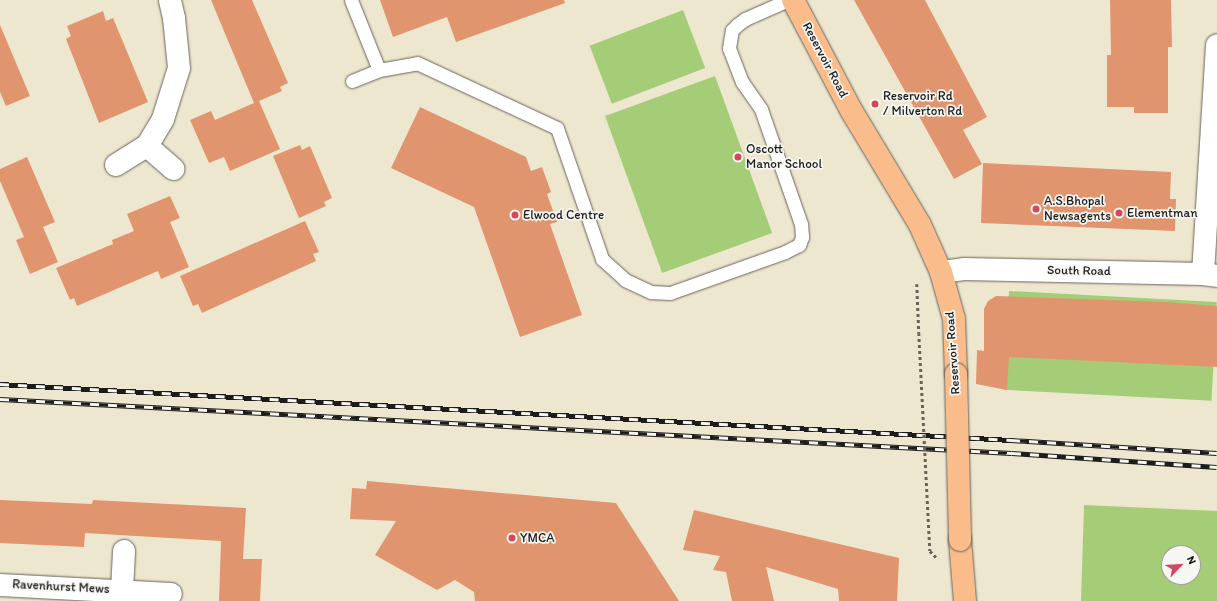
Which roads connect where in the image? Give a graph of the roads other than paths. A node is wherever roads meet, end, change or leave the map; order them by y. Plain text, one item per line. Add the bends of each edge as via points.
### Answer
1 (170, 0) edge
2 (351, 0) edge
3 (788, 0) edge
4 (793, 0) edge
5 (1217, 44) edge
6 (379, 70) junction
7 (352, 81) dead end
8 (147, 146) junction
9 (116, 165) dead end
10 (173, 169) dead end
11 (940, 272) junction
12 (1210, 275) edge
13 (124, 551) dead end
14 (0, 585) edge
15 (122, 590) junction
16 (171, 594) dead end
17 (965, 601) edge

1 - 8 street via 179,68 163,119
2 - 6 lane
3 - 6 lane via 737,25 730,38 729,48 742,82 761,109 801,224 802,237 799,245 670,293 651,292 625,280 602,259 557,128 417,63
4 - 11 main road, Reservoir Road via 851,110 920,225
5 - 12 street
6 - 7 lane
8 - 9 street
8 - 10 street
11 - 12 street, South Road via 964,269
11 - 17 main road, Reservoir Road, bridge via 954,319 960,540
13 - 15 street, Ravenhurst Mews
14 - 15 street, Ravenhurst Mews
15 - 16 street, Ravenhurst Mews

